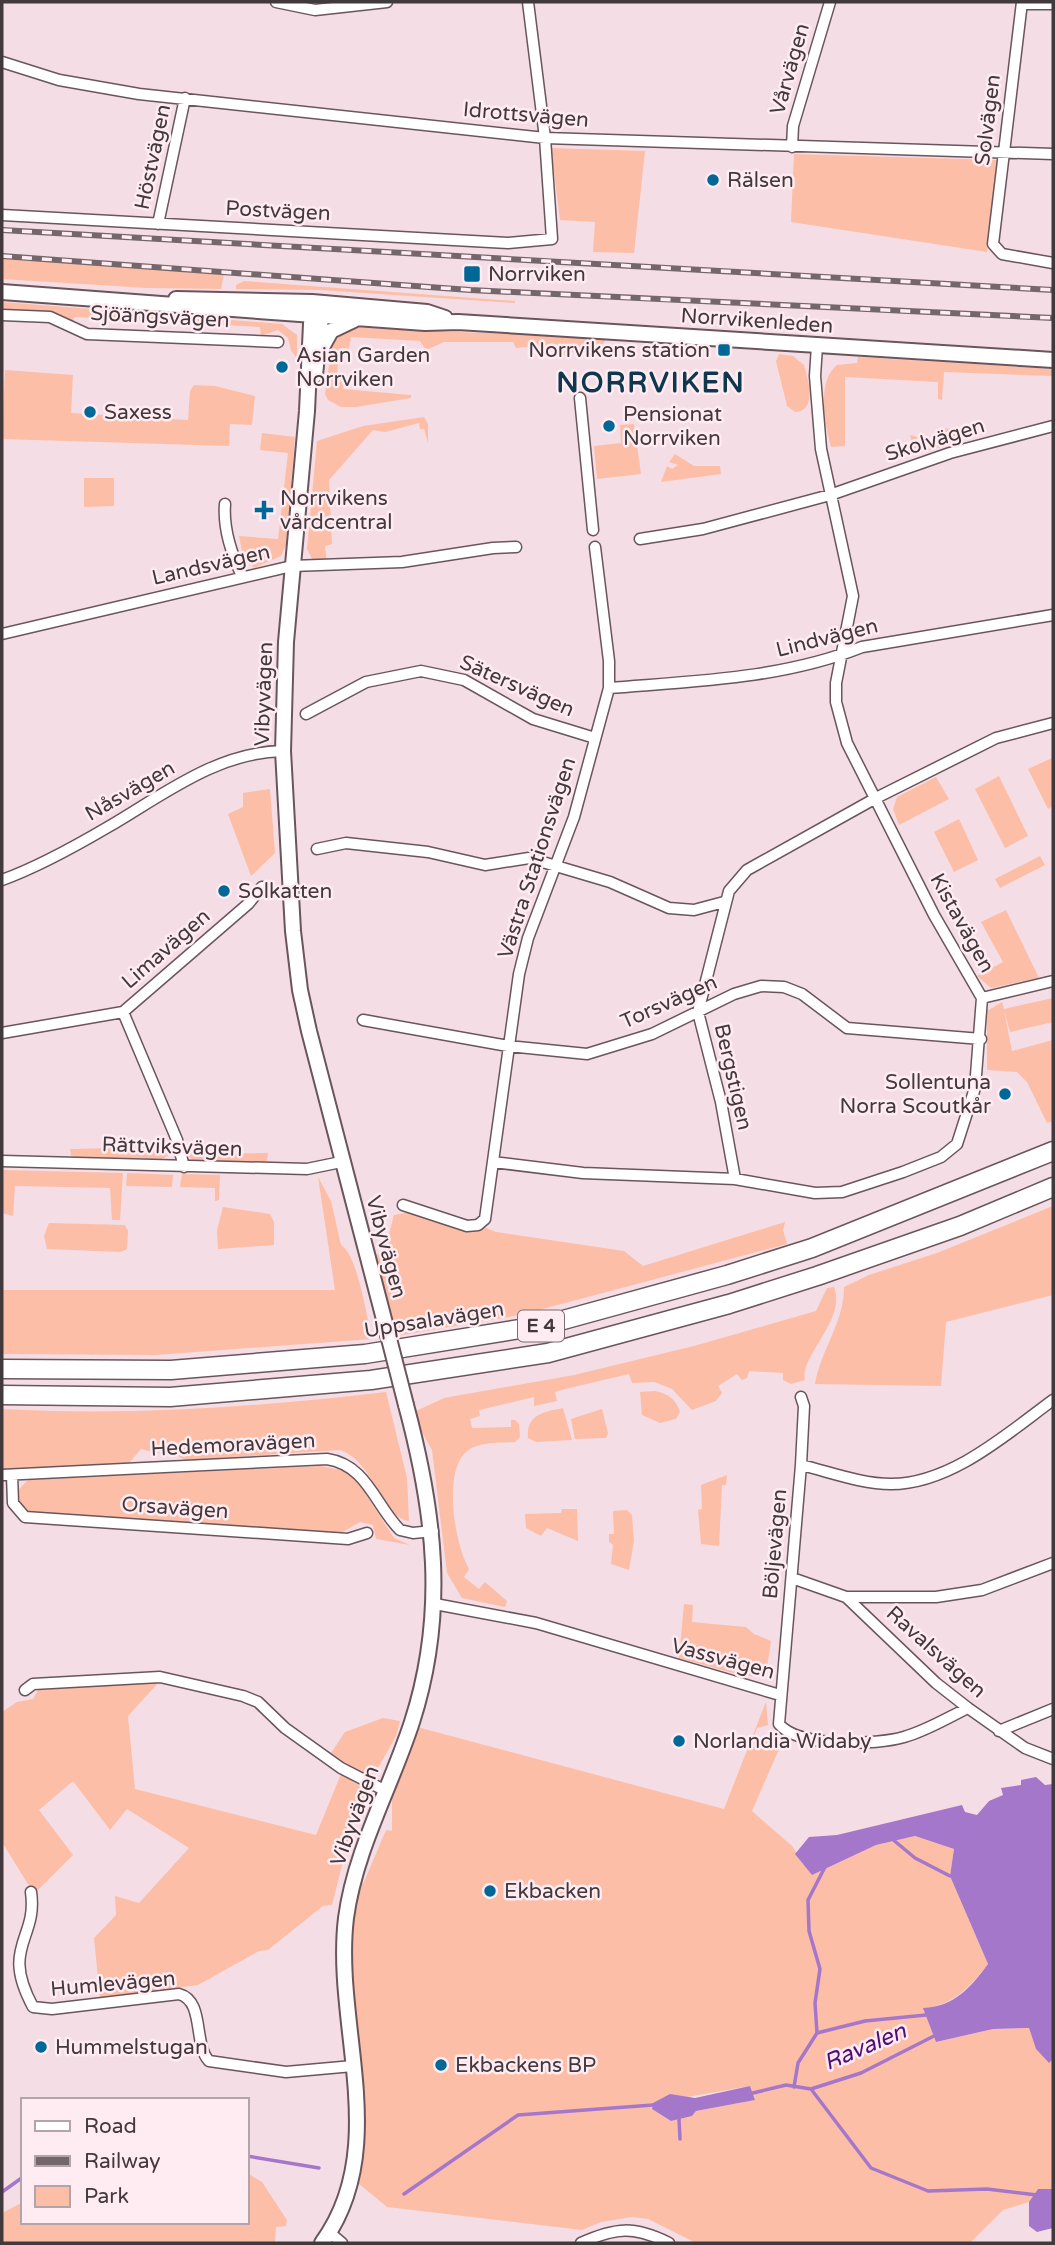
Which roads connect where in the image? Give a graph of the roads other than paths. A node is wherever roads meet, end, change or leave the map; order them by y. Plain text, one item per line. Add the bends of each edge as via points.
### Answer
1 (276, 2) edge
2 (387, 2) edge
3 (528, 2) edge
4 (830, 2) edge
5 (1022, 3) edge
6 (1053, 4) edge
7 (2, 62) edge
8 (186, 98) junction
9 (545, 138) junction
10 (792, 148) junction
11 (1003, 153) junction
12 (1053, 154) edge
13 (2, 215) edge
14 (158, 224) junction
15 (1053, 263) edge
16 (2, 292) edge
17 (115, 299) junction
18 (317, 309) junction
19 (265, 313) junction
20 (2, 315) edge
21 (357, 319) junction
22 (458, 322) junction
23 (278, 342) dead end
24 (817, 346) junction
25 (314, 348) junction
26 (1053, 360) edge
27 (580, 398) dead end
28 (1053, 426) edge
29 (830, 495) junction
30 (225, 504) dead end
31 (593, 530) dead end
32 (640, 539) dead end
33 (516, 547) dead end
34 (595, 547) dead end
35 (292, 566) junction
36 (242, 576) junction
37 (1053, 615) edge
38 (2, 634) edge
39 (841, 656) junction
40 (609, 688) junction
41 (306, 713) dead end
42 (1053, 723) edge
43 (596, 738) junction
44 (283, 751) junction
45 (876, 798) junction
46 (317, 849) dead end
47 (557, 864) junction
48 (2, 880) edge
49 (262, 887) dead end
50 (724, 901) junction
51 (1053, 981) edge
52 (982, 998) junction
53 (123, 1012) junction
54 (698, 1012) junction
55 (363, 1020) dead end
56 (2, 1032) edge
57 (981, 1038) junction
58 (508, 1046) junction
59 (1053, 1151) edge
60 (2, 1161) edge
61 (341, 1162) junction
62 (493, 1162) junction
63 (184, 1167) junction
64 (735, 1179) junction
65 (1053, 1187) edge
66 (403, 1205) dead end
67 (2, 1369) edge
68 (2, 1395) edge
69 (802, 1397) dead end
70 (1053, 1401) edge
71 (801, 1465) junction
72 (7, 1475) edge
73 (433, 1531) junction
74 (367, 1533) dead end
75 (1053, 1563) edge
76 (792, 1578) junction
77 (846, 1597) junction
78 (435, 1604) junction
79 (25, 1690) dead end
80 (780, 1695) junction
81 (968, 1708) junction
82 (1053, 1709) edge
83 (999, 1731) junction
84 (1053, 1759) edge
85 (386, 1791) junction
86 (30, 1892) dead end
87 (353, 2066) junction
88 (326, 2238) edge
89 (342, 2243) edge
90 (581, 2243) edge
91 (670, 2243) edge

1 - 2 street via 315,10
3 - 9 street
4 - 10 street, Vårvägen via 793,125
5 - 6 street
5 - 11 street, Solvägen
7 - 8 street, Idrottsvägen via 59,80
8 - 9 street, Idrottsvägen
8 - 14 street, Höstvägen
9 - 10 street, Idrottsvägen
9 - 14 street, Postvägen via 552,239 508,243
10 - 11 street, Idrottsvägen
11 - 12 street, Idrottsvägen
11 - 15 street, Solvägen via 993,244 1002,254
13 - 14 street, Postvägen
16 - 17 street, Norrvikenleden
17 - 18 street, Norrvikenleden
17 - 19 street, Norrvikenleden
18 - 19 street, Norrvikenleden
18 - 21 street, Norrvikenleden
18 - 22 street, Norrvikenleden via 427,312
18 - 25 street, Vibyvägen
19 - 25 street via 298,324
20 - 23 street, Sjöängsvägen via 50,317 87,334
21 - 22 street, Norrvikenleden
21 - 25 street via 331,331
22 - 24 street, Norrvikenleden
24 - 26 street, Norrvikenleden
24 - 29 street, Kistavägen via 817,420
25 - 35 street, Vibyvägen
27 - 31 street
28 - 29 street, Skolvägen via 950,453
29 - 32 street via 703,529
29 - 39 street, Kistavägen via 853,596
30 - 36 street via 224,521
33 - 35 street, Landsvägen via 402,562
34 - 40 street, Västra Stationsvägen
35 - 36 street, Landsvägen
35 - 44 street, Vibyvägen
36 - 38 street, Landsvägen
37 - 39 street, Lindvägen via 862,647
39 - 40 street, Lindvägen via 748,677
39 - 45 street, Kistavägen via 836,683 840,722
40 - 43 street, Västra Stationsvägen
41 - 43 street, Sätersvägen via 366,682 408,671 430,672 464,680 533,719
42 - 45 street via 996,738
43 - 47 street, Västra Stationsvägen
44 - 48 street, Nåsvägen via 266,751 217,765 105,829
44 - 61 street, Vibyvägen via 300,990
45 - 50 street via 747,870
45 - 52 street, Kistavägen via 934,915
46 - 47 street via 346,843 485,864 529,858
47 - 50 street via 669,908 694,910
47 - 58 street, Västra Stationsvägen via 525,950
49 - 53 street, Limavägen
50 - 54 street, Bergstigen
51 - 52 street
52 - 57 street, Kistavägen
53 - 56 street, Limavägen
53 - 63 street
54 - 57 street, Torsvägen via 748,989 784,987 802,994 847,1028
54 - 58 street, Torsvägen via 652,1034 587,1054
54 - 64 street, Bergstigen
55 - 58 street, Torsvägen
57 - 64 street, Kistavägen via 967,1120 957,1144 941,1157 842,1192 816,1193
58 - 62 street, Västra Stationsvägen
59 - 67 highway, Uppsalavägen / E 4 via 812,1248 545,1325 365,1354 185,1369
60 - 63 street, Rättviksvägen
61 - 63 street, Rättviksvägen via 307,1169
61 - 73 street, Vibyvägen, bridge via 406,1405
62 - 64 street, Kistavägen via 583,1173
62 - 66 street, Västra Stationsvägen via 485,1219 478,1225 467,1226
65 - 68 highway, E 4 via 960,1226 817,1276 548,1353 371,1380 170,1397
69 - 71 street, Böljevägen
70 - 71 street via 966,1459 941,1473 912,1481 872,1482
71 - 76 street, Böljevägen
72 - 73 street, Hedemoravägen via 327,1459 359,1473 400,1530
72 - 74 street, Orsavägen via 13,1503 25,1517 348,1539
73 - 78 street, Vibyvägen
75 - 77 street via 982,1590 936,1597
76 - 77 street, Ravalsvägen
76 - 80 street, Böljevägen
77 - 81 street, Ravalsvägen
78 - 80 street, Vassvägen via 536,1623
78 - 85 street, Vibyvägen via 412,1722
79 - 85 street via 33,1684 160,1677 243,1696 258,1702 285,1728 341,1768
80 - 81 street, Vassvägen via 779,1724 784,1730 835,1742 906,1737
81 - 83 street, Ravalsvägen
82 - 83 street
83 - 84 street, Ravalsvägen
85 - 87 street, Vibyvägen via 354,1880 347,1916 344,1987
86 - 87 street, Humlevägen via 33,1908 16,1962 33,2007 52,2009 179,1994 193,2005 201,2053 209,2062 286,2073
87 - 88 street, Vibyvägen via 356,2151 345,2196
88 - 89 street
90 - 91 street via 628,2229

